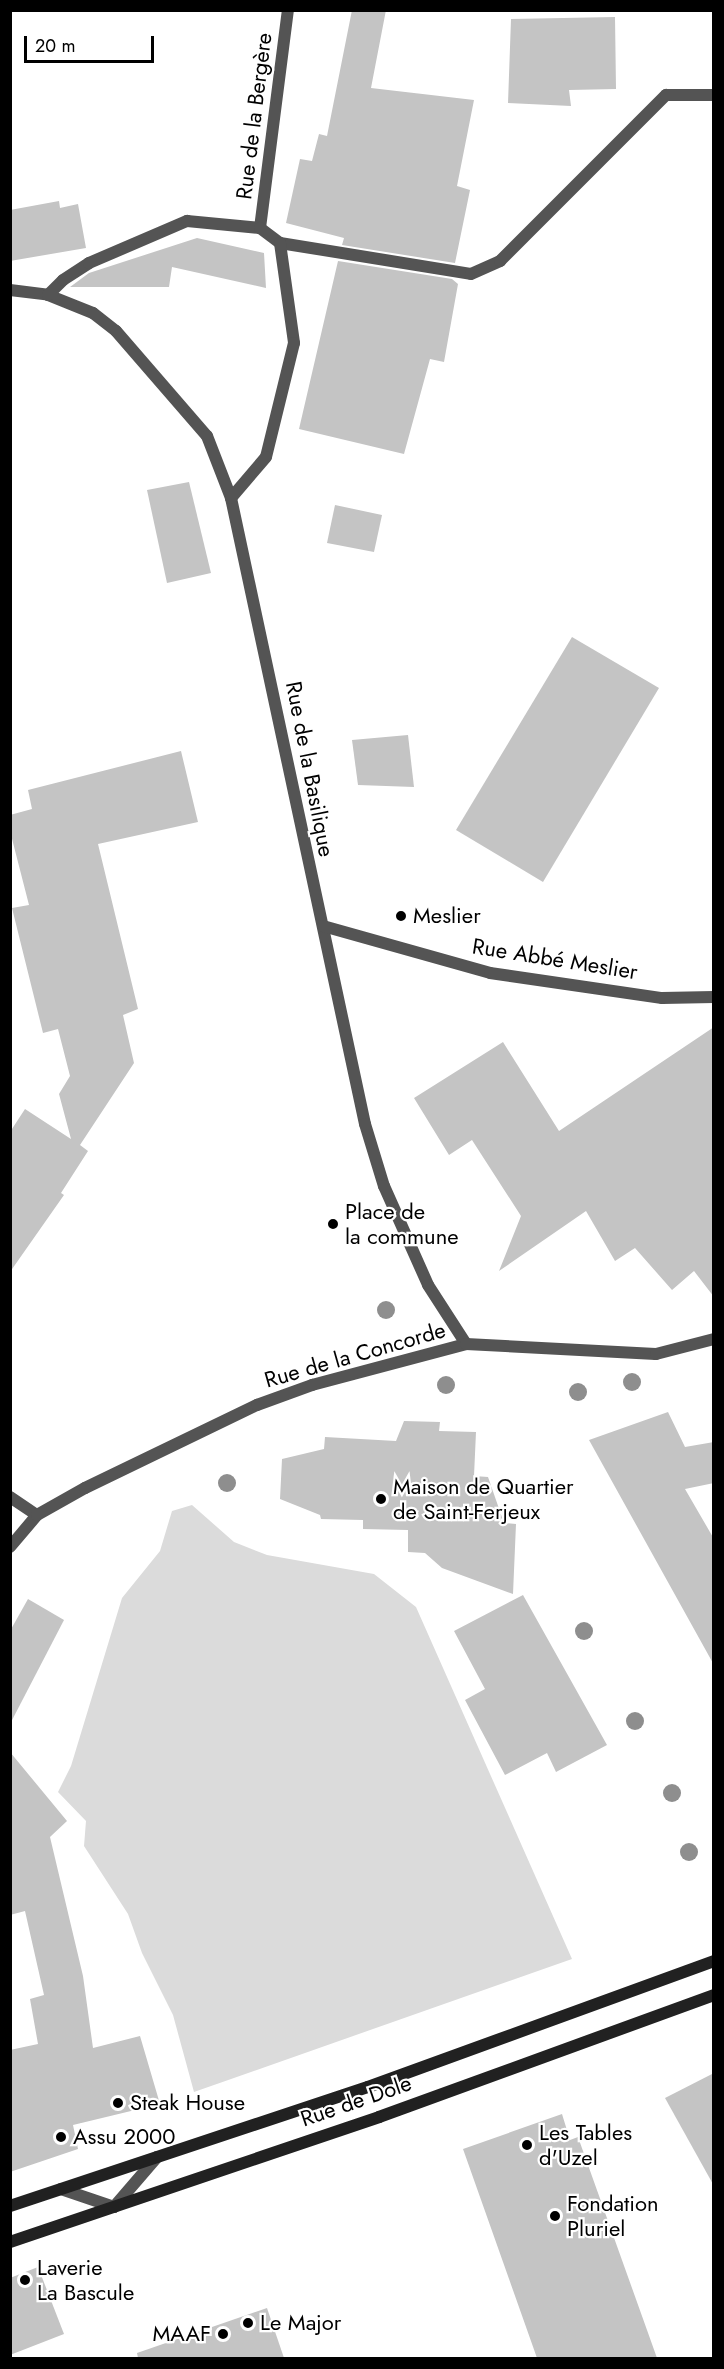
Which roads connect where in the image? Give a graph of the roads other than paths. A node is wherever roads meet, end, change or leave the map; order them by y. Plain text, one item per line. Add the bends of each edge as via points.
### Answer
1 (288, 10) edge
2 (714, 95) edge
3 (260, 228) junction
4 (280, 243) junction
5 (10, 290) edge
6 (48, 295) junction
7 (231, 498) junction
8 (323, 926) junction
9 (714, 997) edge
10 (714, 1340) edge
11 (466, 1344) junction
12 (10, 1497) edge
13 (37, 1515) junction
14 (10, 1547) edge
15 (714, 1961) edge
16 (714, 1995) edge
17 (157, 2157) junction
18 (61, 2188) junction
19 (10, 2206) edge
20 (114, 2208) junction
21 (10, 2242) edge

1 - 3 street, Rue de la Bergère
2 - 4 street via 666,95 500,261 471,274
3 - 4 street, Rue de la Bergère
3 - 6 street, Rue de la Bergère via 187,221 89,263
4 - 7 street via 294,343 266,457
5 - 6 street, Rue de la Basilique
6 - 7 street, Rue de la Basilique via 93,313 116,331 207,436
7 - 8 street, Rue de la Basilique
8 - 9 street, Rue Abbé Meslier via 490,973 662,998
8 - 11 street, Rue de la Basilique via 365,1124 384,1186 428,1285
10 - 11 street, Rue de la Concorde via 656,1354
11 - 13 street, Rue de la Concorde via 312,1385 257,1405
12 - 13 street
13 - 14 street, Rue de la Concorde
15 - 17 main road, Rue de Dole via 368,2087
16 - 20 main road, Rue de Dole
17 - 18 main road, Rue de Dole
17 - 20 street
18 - 19 main road, Rue de Dole
18 - 20 street
20 - 21 main road, Rue de Dole

